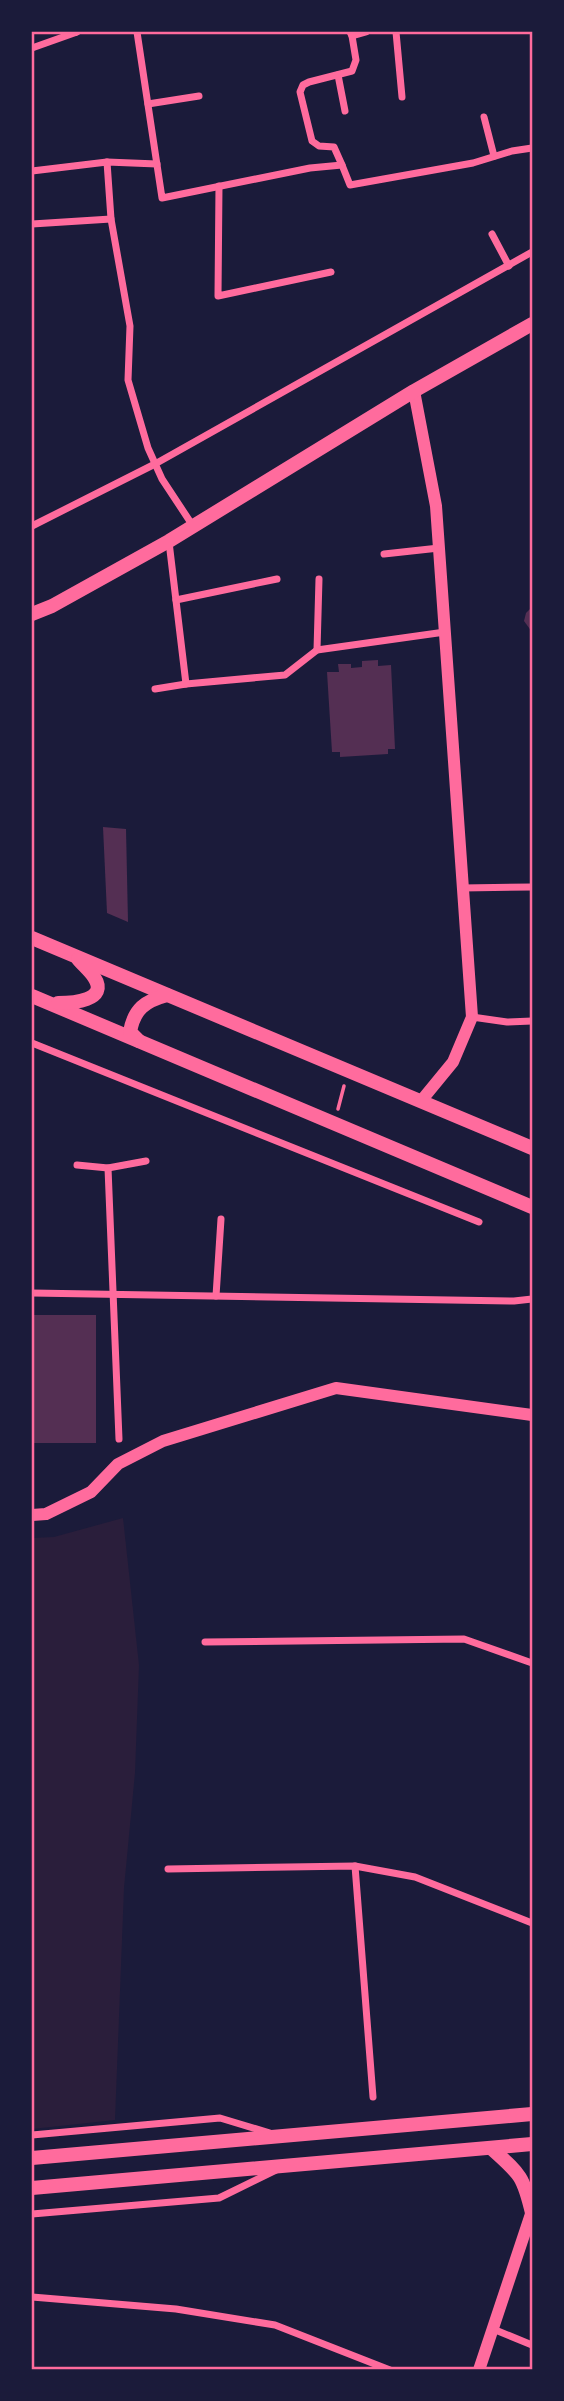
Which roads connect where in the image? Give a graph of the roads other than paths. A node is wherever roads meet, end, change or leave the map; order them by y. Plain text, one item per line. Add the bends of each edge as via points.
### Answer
1 (77, 32) edge
2 (137, 32) edge
3 (366, 32) edge
4 (396, 32) edge
5 (351, 34) edge
6 (32, 48) edge
7 (338, 75) junction
8 (199, 96) dead end
9 (402, 97) dead end
10 (148, 104) junction
11 (345, 111) dead end
12 (484, 117) dead end
13 (533, 148) edge
14 (494, 156) junction
15 (107, 162) junction
16 (157, 164) junction
17 (342, 165) junction
18 (32, 170) edge
19 (219, 186) junction
20 (111, 219) junction
21 (32, 224) edge
22 (492, 234) dead end
23 (533, 253) edge
24 (509, 266) junction
25 (331, 272) dead end
26 (533, 324) edge
27 (414, 391) junction
28 (155, 464) junction
29 (32, 526) edge
30 (194, 527) junction
31 (169, 541) junction
32 (439, 548) junction
33 (384, 554) dead end
34 (277, 579) dead end
35 (319, 579) dead end
36 (176, 600) junction
37 (32, 614) edge
38 (444, 632) junction
39 (317, 650) junction
40 (186, 684) junction
41 (155, 689) dead end
42 (533, 887) edge
43 (462, 888) junction
44 (32, 938) edge
45 (76, 956) junction
46 (167, 995) junction
47 (32, 996) edge
48 (49, 1003) junction
49 (472, 1017) junction
50 (533, 1021) edge
51 (139, 1041) junction
52 (32, 1044) edge
53 (421, 1101) junction
54 (533, 1148) edge
55 (146, 1161) dead end
56 (77, 1165) dead end
57 (108, 1168) junction
58 (533, 1208) edge
59 (220, 1219) dead end
60 (479, 1222) dead end
61 (32, 1293) edge
62 (114, 1294) junction
63 (216, 1296) junction
64 (533, 1299) edge
65 (533, 1415) edge
66 (119, 1439) dead end
67 (32, 1515) edge
68 (205, 1642) dead end
69 (533, 1663) edge
70 (355, 1866) junction
71 (168, 1870) dead end
72 (533, 1923) edge
73 (373, 2097) dead end
74 (533, 2113) edge
75 (32, 2135) edge
76 (284, 2137) junction
77 (533, 2144) edge
78 (491, 2148) junction
79 (32, 2158) edge
80 (285, 2166) junction
81 (32, 2188) edge
82 (532, 2212) edge
83 (32, 2214) edge
84 (32, 2297) edge
85 (493, 2329) junction
86 (533, 2344) edge
87 (390, 2370) edge
88 (479, 2370) edge

1 - 6 street
2 - 10 street
3 - 5 street
4 - 9 street
5 - 7 street via 356,60 352,71
7 - 11 street
7 - 17 street via 309,82 300,92 312,141 334,148
8 - 10 street
10 - 16 street
12 - 14 street
13 - 14 street
14 - 17 street via 351,186
15 - 16 street
15 - 18 street
15 - 20 street
16 - 19 street via 162,198
17 - 19 street
19 - 25 street via 218,296
20 - 21 street
20 - 28 street via 130,326 128,380
22 - 24 street
23 - 24 street
24 - 28 street
26 - 27 main road
27 - 30 main road
27 - 32 street via 436,506
28 - 29 street
28 - 30 street
30 - 31 main road
31 - 36 street
31 - 37 main road
32 - 33 street
32 - 38 street
34 - 36 street
35 - 39 street
36 - 40 street
38 - 39 street
38 - 43 street
39 - 40 street via 285,675
40 - 41 street
42 - 43 street
43 - 49 street
44 - 45 main road
45 - 46 main road
45 - 48 main road via 95,977 94,995 76,1003
46 - 51 main road via 138,1009 130,1032
46 - 53 main road
47 - 48 main road
48 - 51 main road
49 - 50 street
49 - 53 street via 453,1062
51 - 58 main road
52 - 60 street
53 - 54 main road
55 - 57 street
56 - 57 street
57 - 62 street
59 - 63 street
61 - 62 street
62 - 63 street
62 - 66 street
63 - 64 street
65 - 67 street via 335,1388 163,1441 118,1464 91,1492 46,1514
68 - 69 street via 464,1639
70 - 71 street
70 - 72 street via 415,1877
70 - 73 street
74 - 76 main road
75 - 76 street via 220,2118
76 - 79 main road
77 - 78 main road
78 - 80 main road
78 - 82 main road via 518,2172
80 - 81 main road
80 - 83 street via 219,2198
82 - 85 street
84 - 87 street via 176,2309 275,2325
85 - 86 street
85 - 88 street

